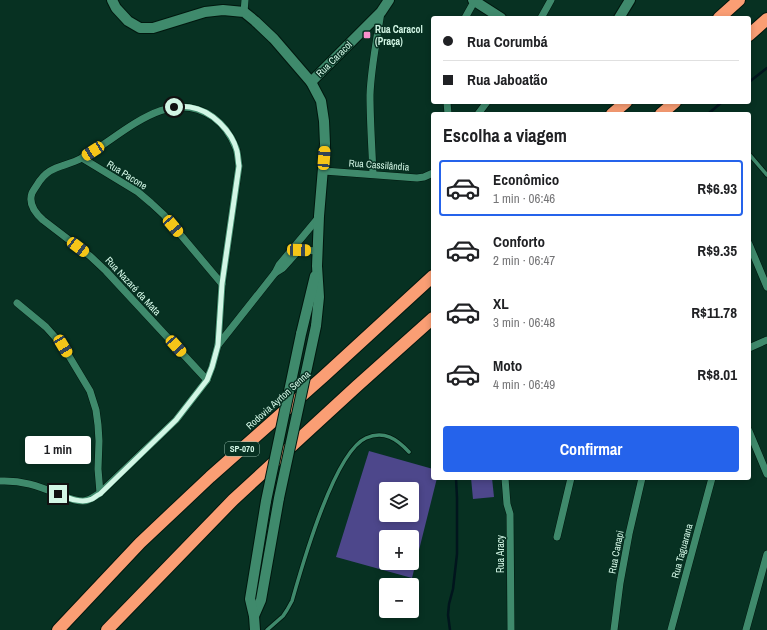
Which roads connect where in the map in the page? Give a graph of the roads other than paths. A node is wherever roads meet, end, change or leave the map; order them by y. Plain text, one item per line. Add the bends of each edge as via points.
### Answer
1 (112, 0) edge
2 (245, 0) edge
3 (389, 0) edge
4 (474, 0) edge
5 (551, 0) edge
6 (630, 0) edge
7 (739, 0) edge
8 (244, 12) junction
9 (381, 12) junction
10 (466, 16) edge
11 (498, 16) edge
12 (542, 16) edge
13 (620, 16) edge
14 (721, 16) edge
15 (767, 19) edge
16 (751, 34) edge
17 (311, 82) junction
18 (624, 104) edge
19 (673, 104) edge
20 (614, 112) edge
21 (663, 112) edge
22 (751, 156) edge
23 (82, 158) junction
24 (324, 171) junction
25 (373, 174) junction
26 (431, 174) edge
27 (767, 175) edge
28 (319, 216) junction
29 (751, 249) edge
30 (318, 251) junction
31 (317, 266) junction
32 (275, 273) junction
33 (431, 278) edge
34 (222, 284) junction
35 (767, 288) edge
36 (17, 303) dead end
37 (431, 320) edge
38 (767, 340) edge
39 (218, 345) junction
40 (751, 347) edge
41 (207, 380) junction
42 (752, 446) edge
43 (408, 452) dead end
44 (767, 474) edge
45 (505, 480) edge
46 (571, 480) edge
47 (642, 480) edge
48 (711, 480) edge
49 (0, 481) edge
50 (100, 494) junction
51 (557, 537) dead end
52 (767, 554) edge
53 (254, 616) junction
54 (58, 630) edge
55 (107, 630) edge
56 (255, 630) edge
57 (267, 630) edge
58 (511, 630) edge
59 (614, 630) edge
60 (671, 630) edge
61 (746, 630) edge

1 - 8 main road via 128,21 140,28 153,28 205,12
2 - 8 street
3 - 9 main road, Rua Caracol
4 - 10 street
4 - 11 main road
5 - 12 street
6 - 13 main road
7 - 14 highway
8 - 17 main road via 274,39
9 - 17 main road, Rua Caracol
9 - 25 street via 370,93
15 - 16 highway
17 - 24 main road via 321,101 324,121
18 - 20 highway
19 - 21 highway
22 - 27 lane
23 - 34 street, Rua Pacone via 138,192 151,203
23 - 34 street via 153,113 174,107 192,107 221,122 237,149 239,166
23 - 41 street, Rua Nazaré da Mata via 50,170 44,175 32,193 32,208 42,220 106,271
24 - 25 street, Rua Cassilândia
24 - 28 main road
25 - 26 street, Rua Cassilândia via 417,178
28 - 30 main road
28 - 32 street
29 - 35 street
30 - 31 main road
30 - 32 street via 299,250
31 - 53 main road, bridge via 319,297 316,326 278,498 261,600
31 - 53 main road, bridge via 266,501 250,599
32 - 39 street
33 - 54 highway, Rodovia Ayrton Senna / SP-070 via 210,477 140,544
34 - 39 street
36 - 50 street via 46,327 63,346 90,391 98,425
37 - 55 highway, SP-070 via 233,500
38 - 40 street
39 - 41 street
41 - 50 street via 176,420
42 - 44 street
43 - 57 lane via 395,439 376,434 365,438 346,457 314,530 292,601 283,616
45 - 58 street, Rua Aracy via 510,514
46 - 51 street
47 - 59 street, Rua Canapi via 620,583
48 - 60 street, Rua Taguarana
49 - 50 street via 29,483 82,501 91,500
52 - 61 street
53 - 56 main road

